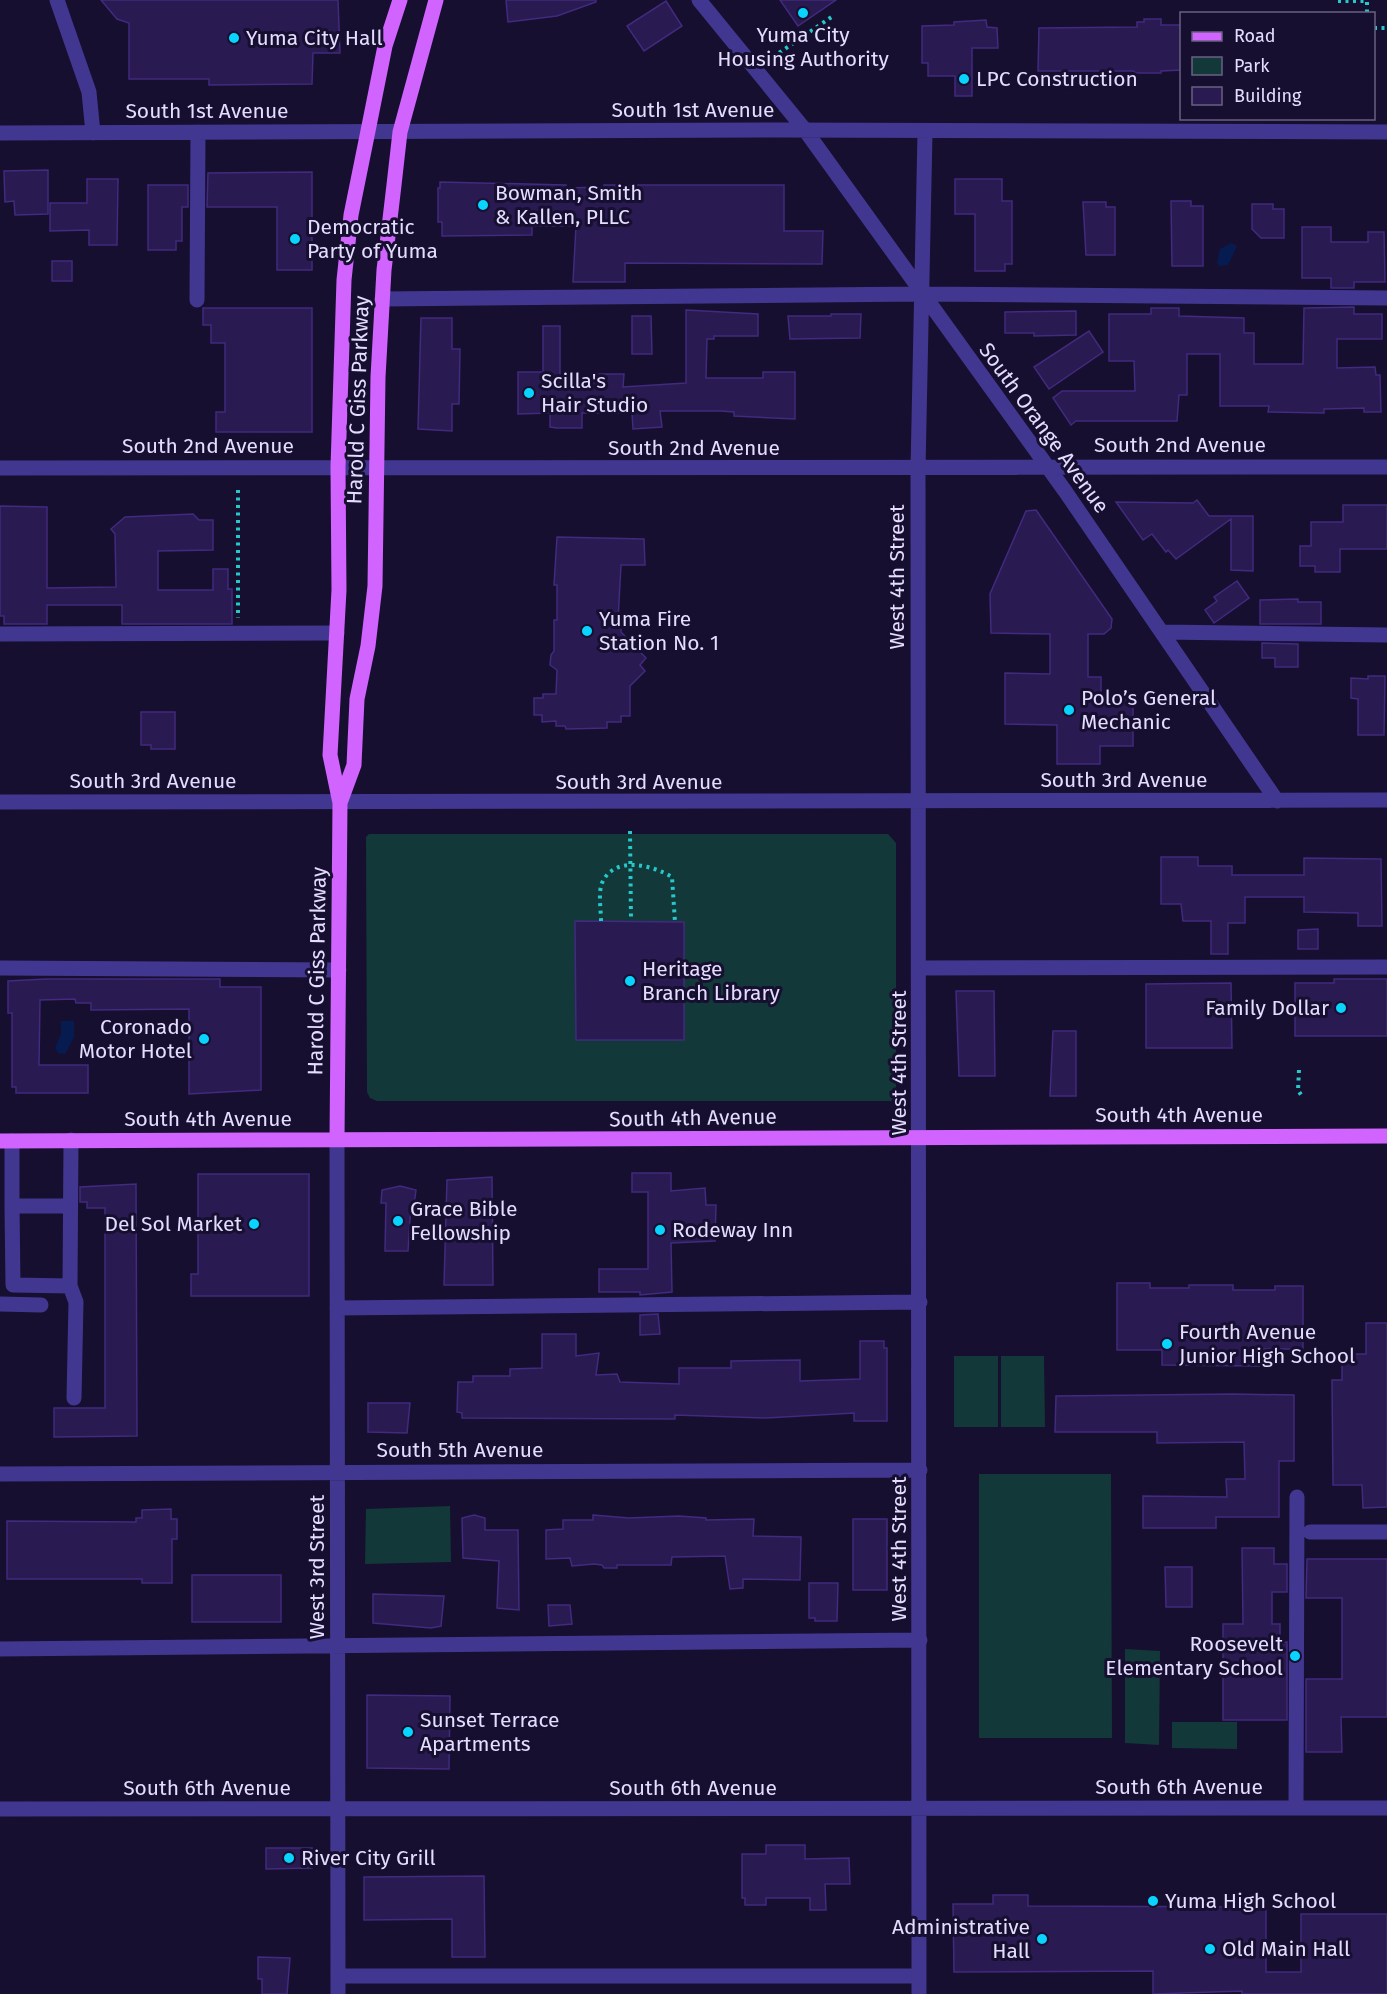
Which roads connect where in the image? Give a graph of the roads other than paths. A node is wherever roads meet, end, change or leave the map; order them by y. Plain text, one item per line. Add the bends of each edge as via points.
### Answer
1 (57, 0) edge
2 (400, 0) edge
3 (436, 0) edge
4 (699, 0) edge
5 (805, 130) junction
6 (368, 131) junction
7 (198, 132) junction
8 (400, 132) junction
9 (1387, 132) edge
10 (0, 133) edge
11 (93, 133) junction
12 (925, 133) junction
13 (921, 294) junction
14 (1387, 298) edge
15 (382, 299) junction
16 (197, 300) dead end
17 (1046, 466) junction
18 (338, 467) junction
19 (374, 467) junction
20 (1387, 467) edge
21 (0, 468) edge
22 (918, 469) junction
23 (1162, 632) junction
24 (337, 633) junction
25 (0, 634) edge
26 (1387, 635) edge
27 (1387, 800) edge
28 (1277, 801) junction
29 (0, 802) edge
30 (920, 802) junction
31 (340, 803) junction
32 (1387, 967) edge
33 (0, 968) edge
34 (920, 968) junction
35 (339, 970) junction
36 (1387, 1136) edge
37 (920, 1137) junction
38 (71, 1140) junction
39 (337, 1140) junction
40 (6, 1141) edge
41 (12, 1206) junction
42 (70, 1206) junction
43 (6, 1285) edge
44 (70, 1286) junction
45 (920, 1302) junction
46 (0, 1305) edge
47 (41, 1305) dead end
48 (337, 1308) junction
49 (74, 1398) dead end
50 (920, 1470) junction
51 (338, 1472) junction
52 (0, 1474) edge
53 (1297, 1497) dead end
54 (1310, 1532) dead end
55 (1387, 1532) edge
56 (920, 1640) junction
57 (338, 1646) junction
58 (0, 1650) edge
59 (918, 1808) junction
60 (1296, 1808) junction
61 (1387, 1808) edge
62 (0, 1809) edge
63 (338, 1809) junction
64 (338, 1976) junction
65 (919, 1976) junction
66 (338, 1994) edge
67 (920, 1994) edge

1 - 11 street via 89,92
2 - 6 main road, Harold C Giss Parkway via 385,46
3 - 8 main road, Harold C Giss Parkway
4 - 5 street, South Orange Avenue
5 - 8 street, South 1st Avenue
5 - 12 street, South 1st Avenue
5 - 13 street, South Orange Avenue
6 - 7 street, South 1st Avenue
6 - 8 street, South 1st Avenue
6 - 18 main road, Harold C Giss Parkway via 351,215 344,280
7 - 11 street, South 1st Avenue
7 - 16 street
8 - 15 main road, Harold C Giss Parkway
9 - 12 street, South 1st Avenue
10 - 11 street, South 1st Avenue
12 - 13 street, West 4th Street
13 - 14 street
13 - 15 street
13 - 17 street, South Orange Avenue
13 - 22 street, West 4th Street
15 - 19 main road, Harold C Giss Parkway
17 - 20 street, South 2nd Avenue
17 - 22 street, South 2nd Avenue
17 - 23 street, South Orange Avenue
18 - 19 street, South 2nd Avenue
18 - 21 street, South 2nd Avenue
18 - 24 main road, Harold C Giss Parkway
19 - 22 street, South 2nd Avenue
19 - 31 main road, Harold C Giss Parkway via 375,586 357,699 354,765
22 - 30 street, West 4th Street
23 - 26 street
23 - 28 street, South Orange Avenue
24 - 25 street
24 - 31 main road, Harold C Giss Parkway via 330,755
27 - 28 street
28 - 30 street, South 3rd Avenue
29 - 31 street, South 3rd Avenue
30 - 31 street, South 3rd Avenue
30 - 34 street, West 4th Street
31 - 35 main road, Harold C Giss Parkway
32 - 34 street
33 - 35 street
34 - 37 street, West 4th Street
35 - 39 main road, Harold C Giss Parkway
36 - 37 main road, South 4th Avenue
37 - 39 main road, South 4th Avenue
37 - 45 street, West 4th Street
38 - 39 main road, South 4th Avenue
38 - 40 main road, South 4th Avenue
38 - 42 street
39 - 48 street, West 3rd Street
40 - 41 street
41 - 42 street
41 - 43 street
42 - 44 street
43 - 44 street
44 - 49 street via 76,1302
45 - 48 street
45 - 50 street, West 4th Street
46 - 47 street
48 - 51 street, West 3rd Street
50 - 51 street, South 5th Avenue
50 - 56 street, West 4th Street
51 - 52 street, South 5th Avenue
51 - 57 street, West 3rd Street
53 - 60 street
54 - 55 street
56 - 57 street
56 - 59 street, West 4th Street
57 - 58 street
57 - 63 street, West 3rd Street
59 - 60 street, South 6th Avenue
59 - 63 street, South 6th Avenue
59 - 65 street, West 4th Street
60 - 61 street, South 6th Avenue
62 - 63 street, South 6th Avenue
63 - 64 street, West 3rd Street
64 - 65 street
64 - 66 street, West 3rd Street
65 - 67 street, West 4th Street

